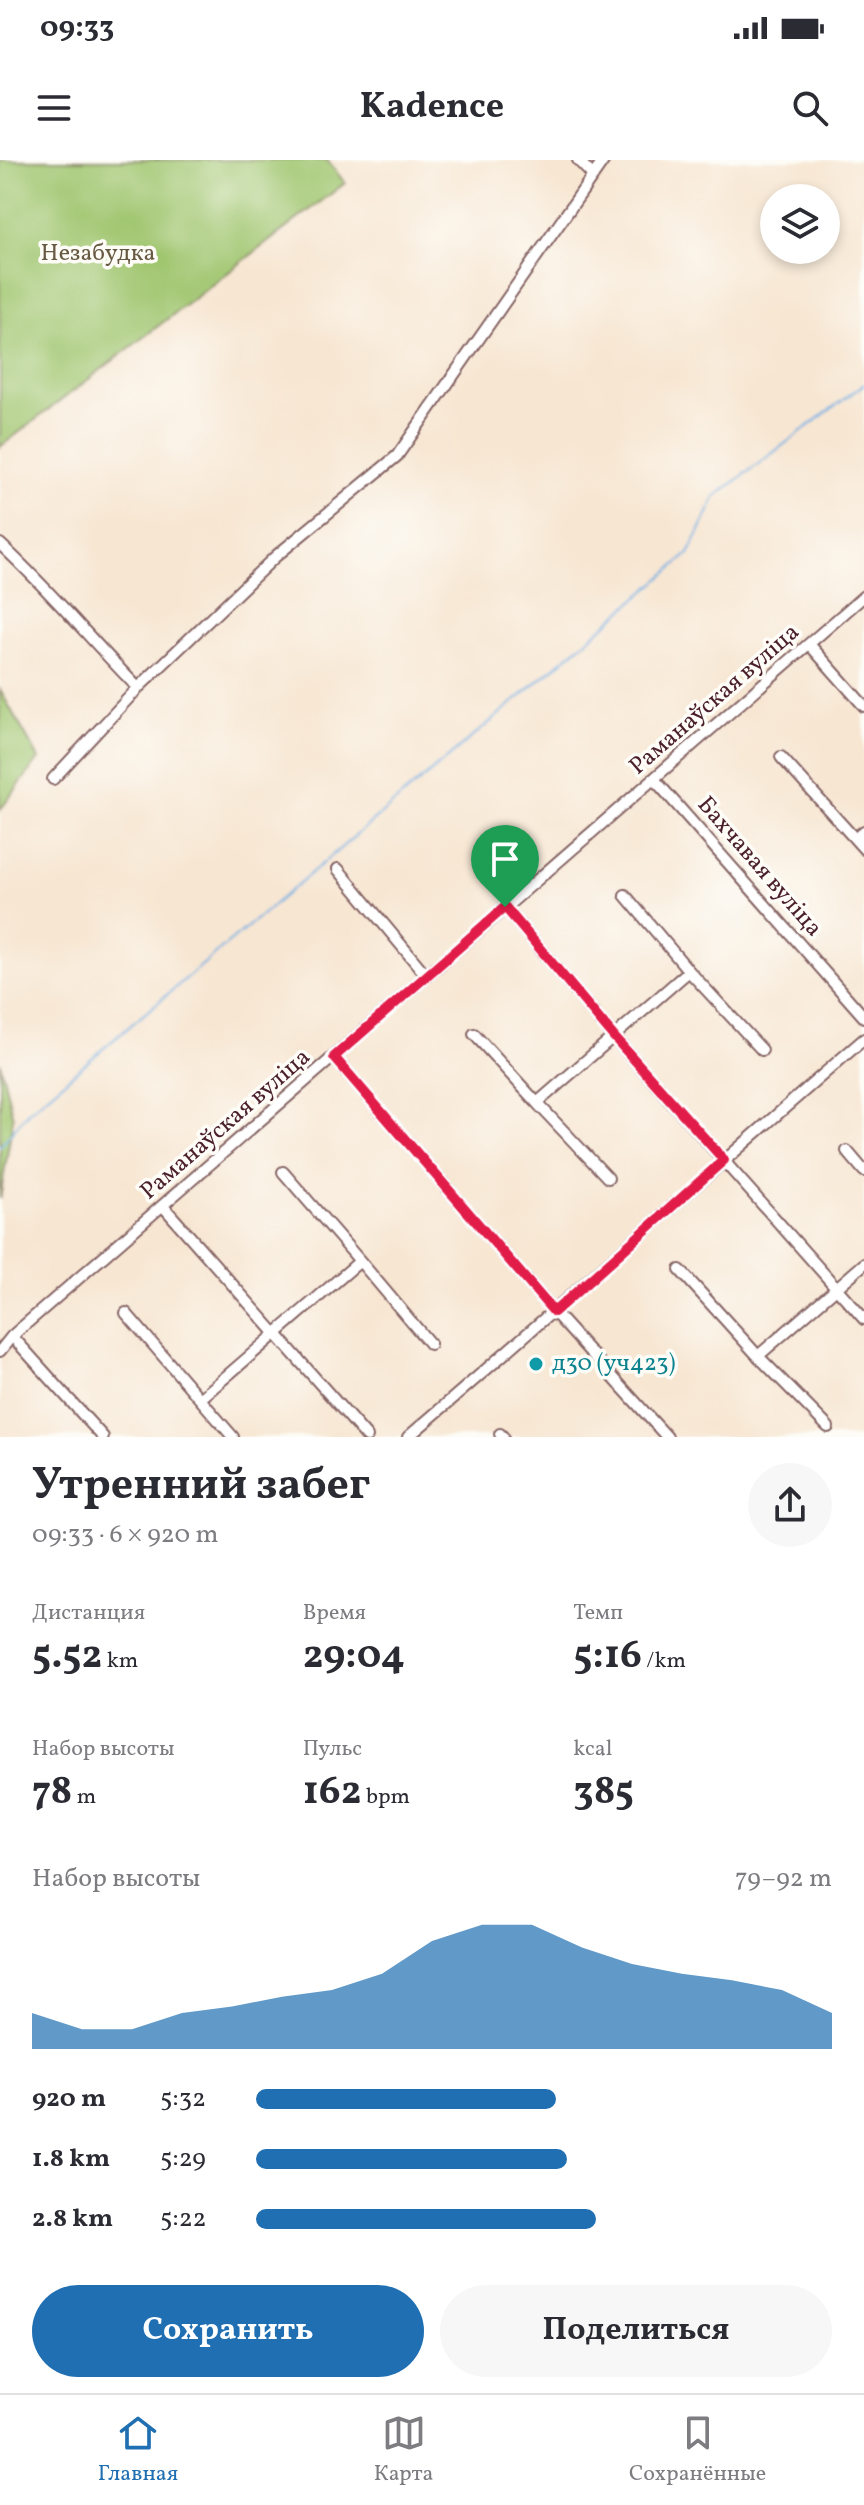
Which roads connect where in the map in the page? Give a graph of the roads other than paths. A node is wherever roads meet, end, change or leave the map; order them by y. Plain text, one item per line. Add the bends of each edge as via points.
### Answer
1 (578, 160) edge
2 (604, 160) edge
3 (593, 176) junction
4 (0, 544) edge
5 (864, 596) edge
6 (809, 644) junction
7 (138, 688) junction
8 (864, 706) edge
9 (781, 757) dead end
10 (53, 779) dead end
11 (655, 780) junction
12 (860, 835) edge
13 (864, 849) edge
14 (338, 869) dead end
15 (625, 895) dead end
16 (505, 907) junction
17 (689, 971) junction
18 (426, 975) junction
19 (864, 1017) edge
20 (474, 1034) dead end
21 (614, 1037) junction
22 (864, 1039) edge
23 (762, 1050) dead end
24 (334, 1057) junction
25 (537, 1103) junction
26 (847, 1151) dead end
27 (724, 1160) junction
28 (864, 1171) edge
29 (283, 1172) dead end
30 (608, 1178) dead end
31 (163, 1206) junction
32 (360, 1261) junction
33 (864, 1264) edge
34 (680, 1270) dead end
35 (837, 1289) junction
36 (554, 1312) junction
37 (126, 1313) dead end
38 (864, 1319) edge
39 (275, 1332) junction
40 (12, 1336) junction
41 (430, 1344) dead end
42 (0, 1351) edge
43 (758, 1356) junction
44 (200, 1399) junction
45 (828, 1427) dead end
46 (103, 1437) edge
47 (233, 1437) edge
48 (367, 1437) edge
49 (408, 1437) edge
50 (667, 1437) edge

1 - 3 street
2 - 3 street
3 - 7 street via 397,456 276,556
4 - 7 street
5 - 6 street, Раманаўская вуліца
6 - 8 street
6 - 11 street, Раманаўская вуліца
7 - 10 street
9 - 12 street
11 - 16 street, Раманаўская вуліца
11 - 19 street, Бахчавая вуліца
12 - 13 street
14 - 18 street
15 - 17 street
16 - 18 street, Раманаўская вуліца
16 - 21 street
17 - 21 street
17 - 23 street
18 - 24 street, Раманаўская вуліца
20 - 25 street
21 - 25 street
21 - 27 street
22 - 27 street
24 - 31 street, Раманаўская вуліца
24 - 36 street
25 - 30 street
26 - 28 street
27 - 35 street
27 - 36 street
29 - 32 street
31 - 39 street
31 - 40 street, Раманаўская вуліца
32 - 39 street
32 - 41 street
33 - 35 street
34 - 43 street
35 - 38 street
35 - 43 street
36 - 49 street
36 - 50 street
37 - 44 street
39 - 44 street
39 - 48 street
40 - 42 street, Раманаўская вуліца
40 - 46 street
43 - 45 street
44 - 47 street

